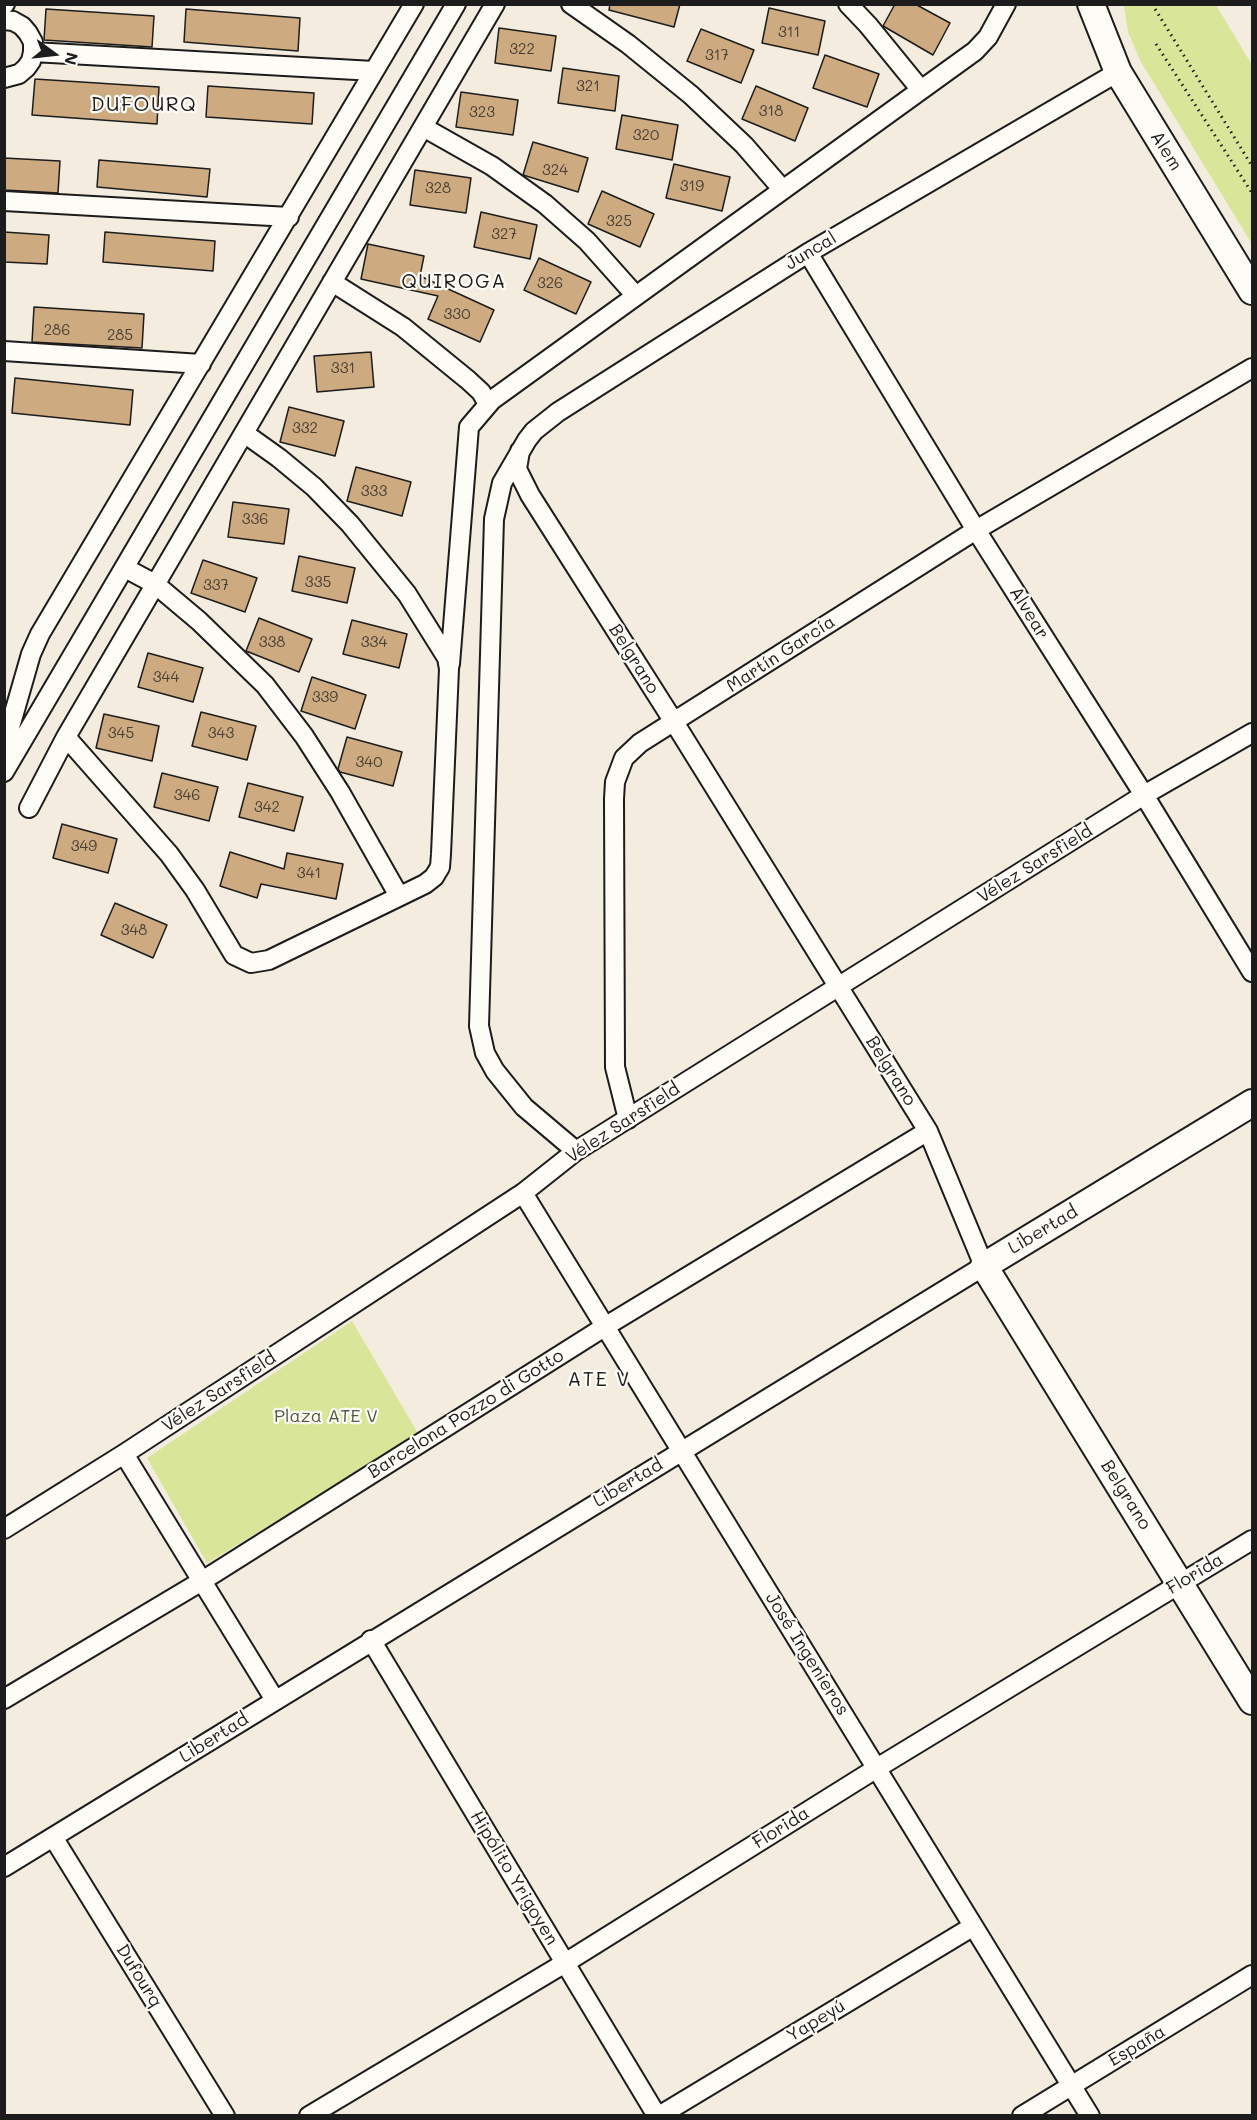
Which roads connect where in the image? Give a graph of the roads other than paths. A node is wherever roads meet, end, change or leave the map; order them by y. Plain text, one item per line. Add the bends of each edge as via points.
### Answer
1 (414, 4) edge
2 (456, 4) edge
3 (495, 4) edge
4 (571, 4) edge
5 (848, 4) edge
6 (1006, 4) edge
7 (1091, 4) edge
8 (4, 20) edge
9 (33, 52) junction
10 (375, 71) junction
11 (1118, 72) junction
12 (4, 78) edge
13 (921, 90) junction
14 (423, 127) junction
15 (783, 190) junction
16 (4, 201) edge
17 (289, 217) junction
18 (808, 253) junction
19 (332, 282) junction
20 (1252, 291) edge
21 (636, 296) junction
22 (4, 351) edge
23 (201, 364) junction
24 (1252, 368) edge
25 (488, 404) junction
26 (244, 433) junction
27 (520, 451) junction
28 (976, 530) junction
29 (124, 568) junction
30 (155, 584) junction
31 (449, 669) junction
32 (674, 722) junction
33 (1252, 733) edge
34 (66, 737) junction
35 (4, 748) edge
36 (4, 772) edge
37 (1144, 795) junction
38 (29, 808) dead end
39 (399, 896) junction
40 (1252, 972) edge
41 (839, 988) junction
42 (1252, 1103) edge
43 (628, 1119) junction
44 (928, 1131) junction
45 (576, 1151) junction
46 (523, 1192) junction
47 (984, 1266) junction
48 (606, 1326) junction
49 (681, 1451) junction
50 (124, 1454) junction
51 (4, 1529) edge
52 (1252, 1539) edge
53 (202, 1581) junction
54 (1180, 1583) junction
55 (371, 1640) junction
56 (4, 1699) edge
57 (275, 1700) junction
58 (1252, 1701) edge
59 (877, 1768) junction
60 (53, 1837) junction
61 (4, 1867) edge
62 (972, 1927) junction
63 (565, 1963) junction
64 (1252, 1976) edge
65 (1072, 2086) junction
66 (225, 2115) edge
67 (309, 2115) edge
68 (658, 2115) edge
69 (1022, 2115) edge
70 (1090, 2115) edge

1 - 10 street
2 - 29 street
3 - 14 street
4 - 15 street via 691,95
5 - 13 street
6 - 13 street via 988,38
7 - 11 main road, Alem
8 - 9 street via 22,26 33,42
9 - 10 street
9 - 12 street via 26,68
10 - 17 street
11 - 18 street, Juncal
11 - 20 main road, Alem
13 - 15 street
14 - 19 street
14 - 21 street via 492,166 545,204 587,241
15 - 21 street
16 - 17 street
17 - 23 street
18 - 27 street, Juncal via 558,412 534,430
18 - 28 street, Alvear
19 - 25 street via 402,327 482,392
19 - 26 street
21 - 25 street
22 - 23 street
23 - 35 street via 40,634
24 - 28 street, Martín García
25 - 31 street via 470,427
26 - 30 street
26 - 31 street via 314,487 377,555 443,651
27 - 32 street, Belgrano via 517,469 530,495
27 - 45 street, Juncal via 502,483 494,519 479,1026 485,1053 495,1071 524,1107
28 - 32 street, Martín García
28 - 37 street, Alvear
29 - 30 street
29 - 36 street
30 - 34 street
30 - 39 street via 265,685 334,783
31 - 39 street via 440,867 425,884
32 - 41 street, Belgrano
32 - 43 street, Martín García via 624,758 615,782 615,1067
33 - 37 street, Vélez Sarsfield
34 - 38 street
34 - 39 street via 169,854 234,956 251,963 269,960
37 - 40 street, Alvear
37 - 41 street, Vélez Sarsfield
41 - 43 street, Vélez Sarsfield
41 - 44 street, Belgrano
42 - 47 main road, Libertad
43 - 45 street, Vélez Sarsfield
44 - 47 street, Belgrano
44 - 48 street, Barcelona Pozzo di Gotto
45 - 46 street, Vélez Sarsfield
46 - 48 street, José Ingenieros
46 - 50 street, Vélez Sarsfield
47 - 49 street, Libertad
47 - 54 main road, Belgrano
48 - 49 street, José Ingenieros
48 - 53 street, Barcelona Pozzo di Gotto
49 - 55 street, Libertad
49 - 59 street, José Ingenieros
50 - 51 street, Vélez Sarsfield
50 - 53 street
52 - 54 street, Florida
53 - 56 street, Barcelona Pozzo di Gotto
53 - 57 street
54 - 58 main road, Belgrano
54 - 59 street, Florida
55 - 57 street, Libertad
55 - 63 street, Hipólito Yrigoyen
57 - 60 street, Libertad
59 - 62 street, José Ingenieros
59 - 63 street, Florida
60 - 61 street, Libertad
60 - 66 street, Dufourq
62 - 65 street, José Ingenieros
62 - 68 street, Yapeyú
63 - 67 street, Florida
63 - 68 street, Hipólito Yrigoyen
64 - 65 street, España
65 - 69 street, España
65 - 70 street, José Ingenieros

